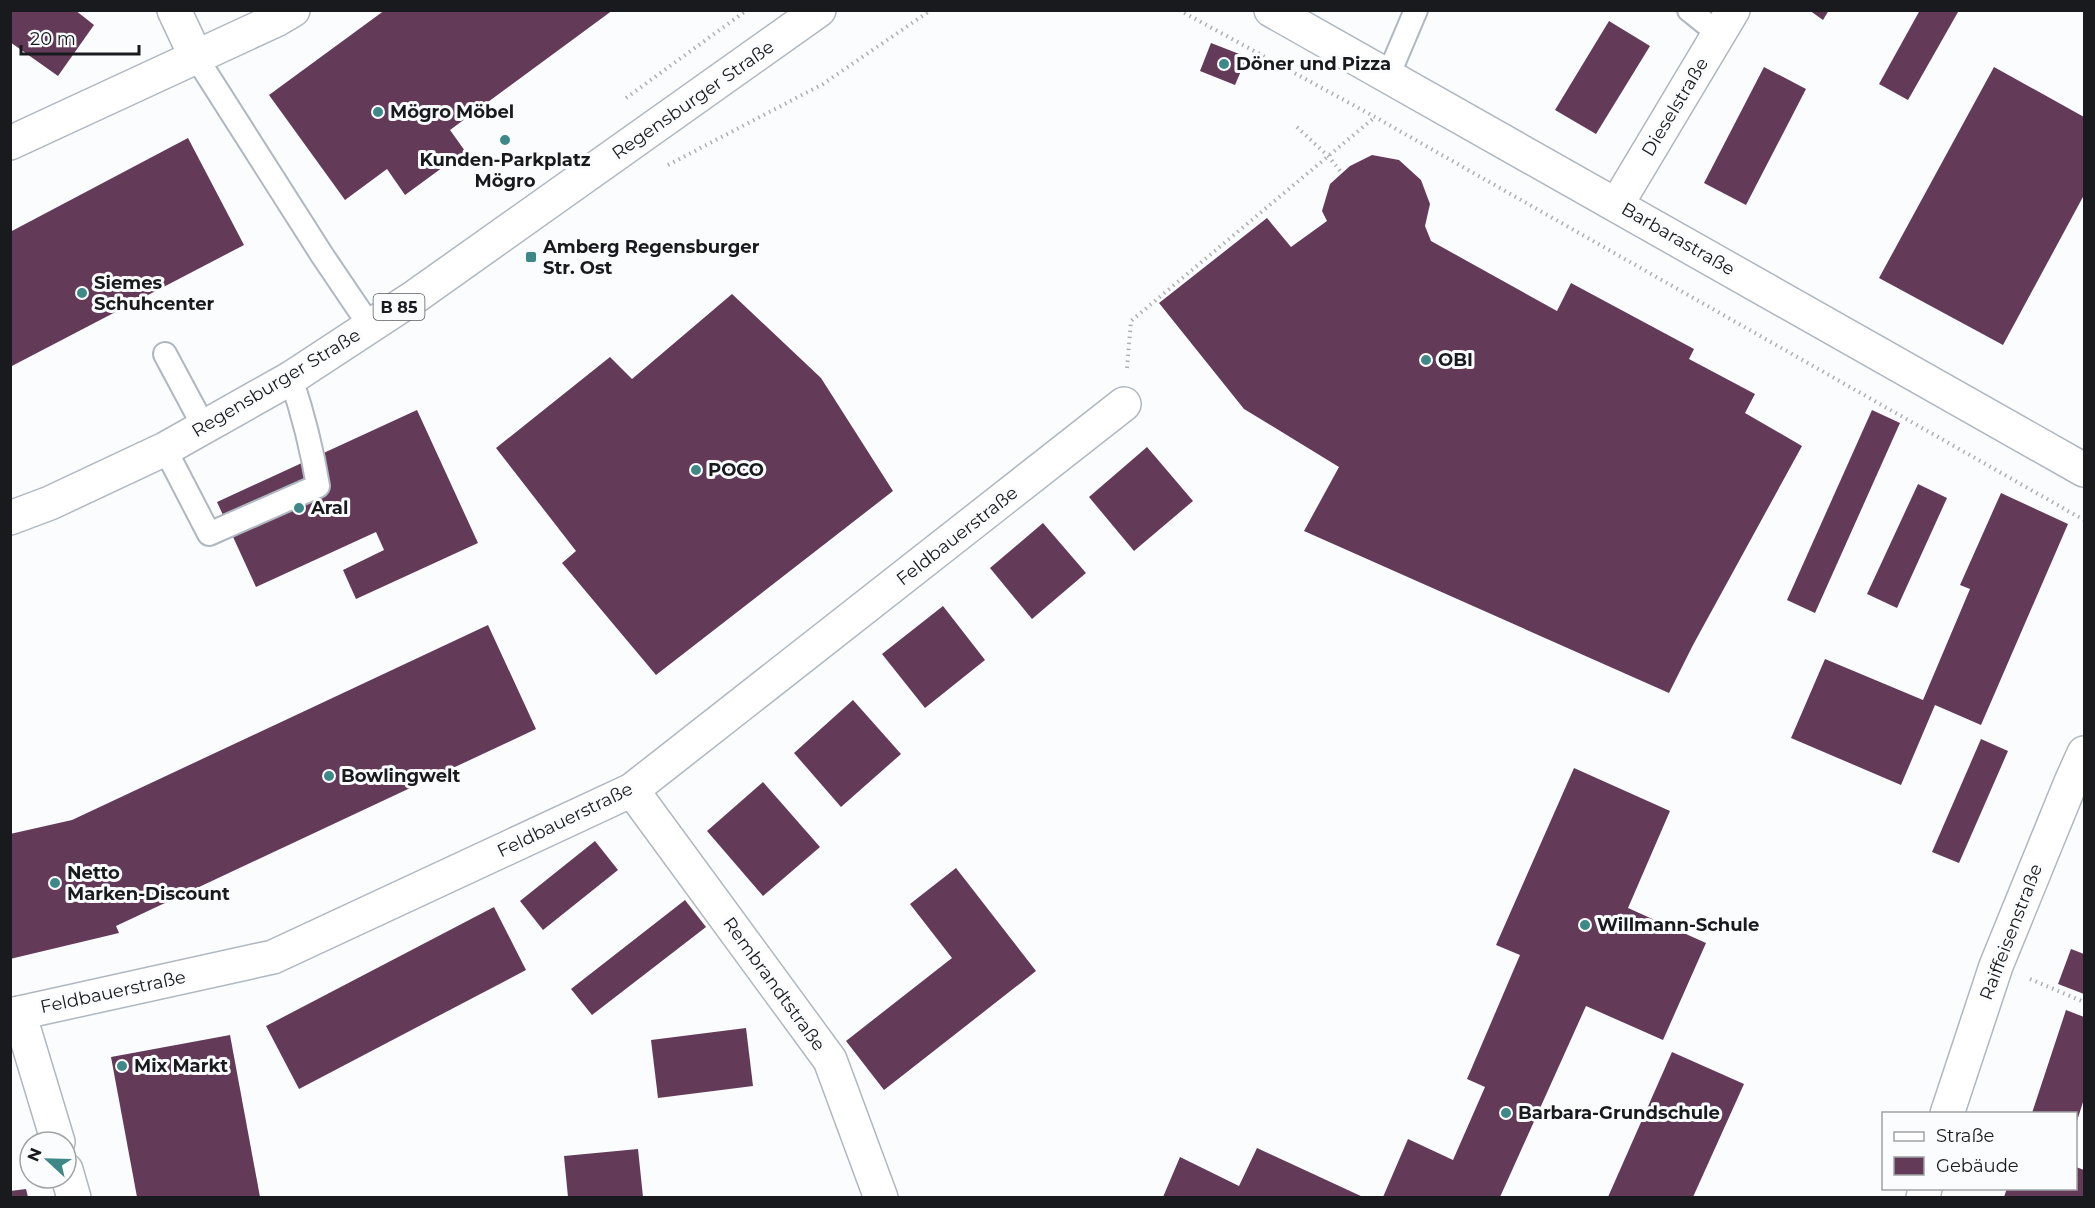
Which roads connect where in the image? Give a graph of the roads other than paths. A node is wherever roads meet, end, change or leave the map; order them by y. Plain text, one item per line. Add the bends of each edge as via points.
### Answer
1 (174, 10) edge
2 (293, 10) edge
3 (819, 10) edge
4 (1271, 10) edge
5 (1689, 10) edge
6 (1418, 13) edge
7 (1726, 22) edge
8 (196, 57) junction
9 (1388, 76) junction
10 (10, 143) edge
11 (1617, 204) junction
12 (370, 326) junction
13 (165, 354) dead end
14 (291, 378) junction
15 (1125, 404) road end
16 (204, 427) junction
17 (165, 449) junction
18 (2085, 470) edge
19 (10, 518) edge
20 (2085, 753) edge
21 (632, 790) junction
22 (15, 1014) edge
23 (1947, 1112) edge
24 (54, 1130) edge
25 (881, 1197) edge

1 - 8 street
2 - 8 street
3 - 12 street, Regensburger Straße / B 85
4 - 9 street, Barbarastraße
5 - 7 lane
6 - 9 lane
7 - 11 street, Dieselstraße
8 - 10 street
8 - 12 lane
9 - 11 street, Barbarastraße
11 - 18 street, Barbarastraße
12 - 14 street, Regensburger Straße / B 85
13 - 16 lane
14 - 16 street, Regensburger Straße / B 85
14 - 17 lane via 318,486 208,534
15 - 21 street, Feldbauerstraße
16 - 17 street, Regensburger Straße / B 85
17 - 19 street, Regensburger Straße / B 85
20 - 23 street, Raiffeisenstraße via 1996,966
21 - 22 street, Feldbauerstraße via 273,957
21 - 25 street, Rembrandtstraße via 830,1060
22 - 24 street

